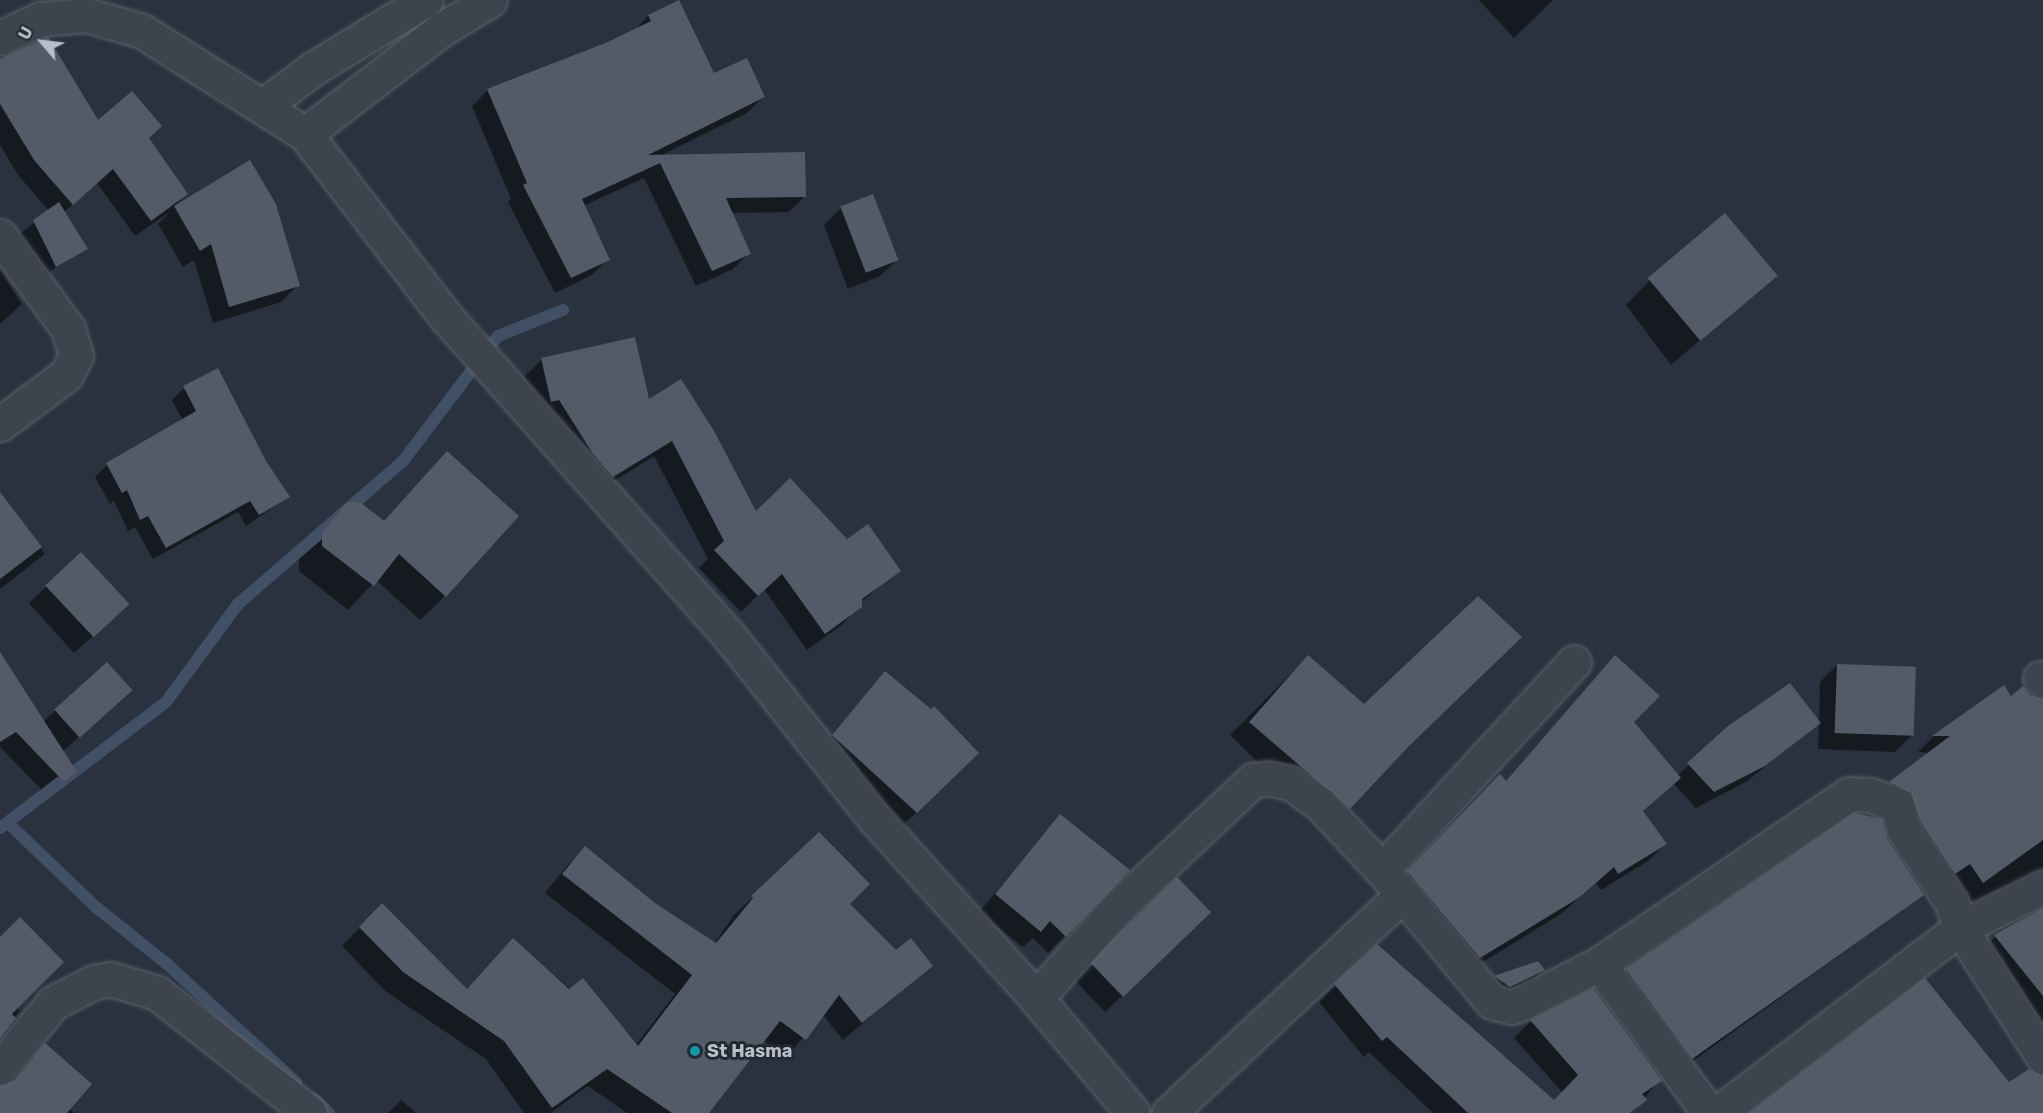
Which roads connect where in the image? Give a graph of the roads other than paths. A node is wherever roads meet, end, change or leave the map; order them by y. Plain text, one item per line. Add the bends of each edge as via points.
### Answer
1 (426, 0) edge
2 (489, 0) edge
3 (0, 38) edge
4 (263, 106) junction
5 (305, 134) junction
6 (0, 236) edge
7 (0, 424) edge
8 (1574, 662) dead end
9 (1392, 882) junction
10 (2043, 886) edge
11 (1960, 928) junction
12 (1599, 964) junction
13 (1036, 998) junction
14 (2043, 1057) edge
15 (0, 1068) edge
16 (310, 1113) edge
17 (1132, 1113) edge
18 (1169, 1113) edge
19 (1709, 1113) edge
20 (1718, 1113) edge

1 - 4 street via 314,68
2 - 5 street via 442,29
3 - 4 street via 40,19 86,15 142,31
4 - 5 street
5 - 13 street via 500,381 730,637 875,819
6 - 7 street via 68,329 76,356 66,375
8 - 9 street
9 - 12 street via 1476,987 1501,1006 1522,1003
9 - 13 street via 1320,804 1291,783 1277,778 1253,780 1121,904
9 - 18 street
10 - 11 street
11 - 12 street via 1952,903 1904,830 1897,805 1870,795 1849,794
11 - 14 street
11 - 20 street
12 - 19 street
13 - 17 street
15 - 16 street via 53,1003 94,982 111,979 156,993

